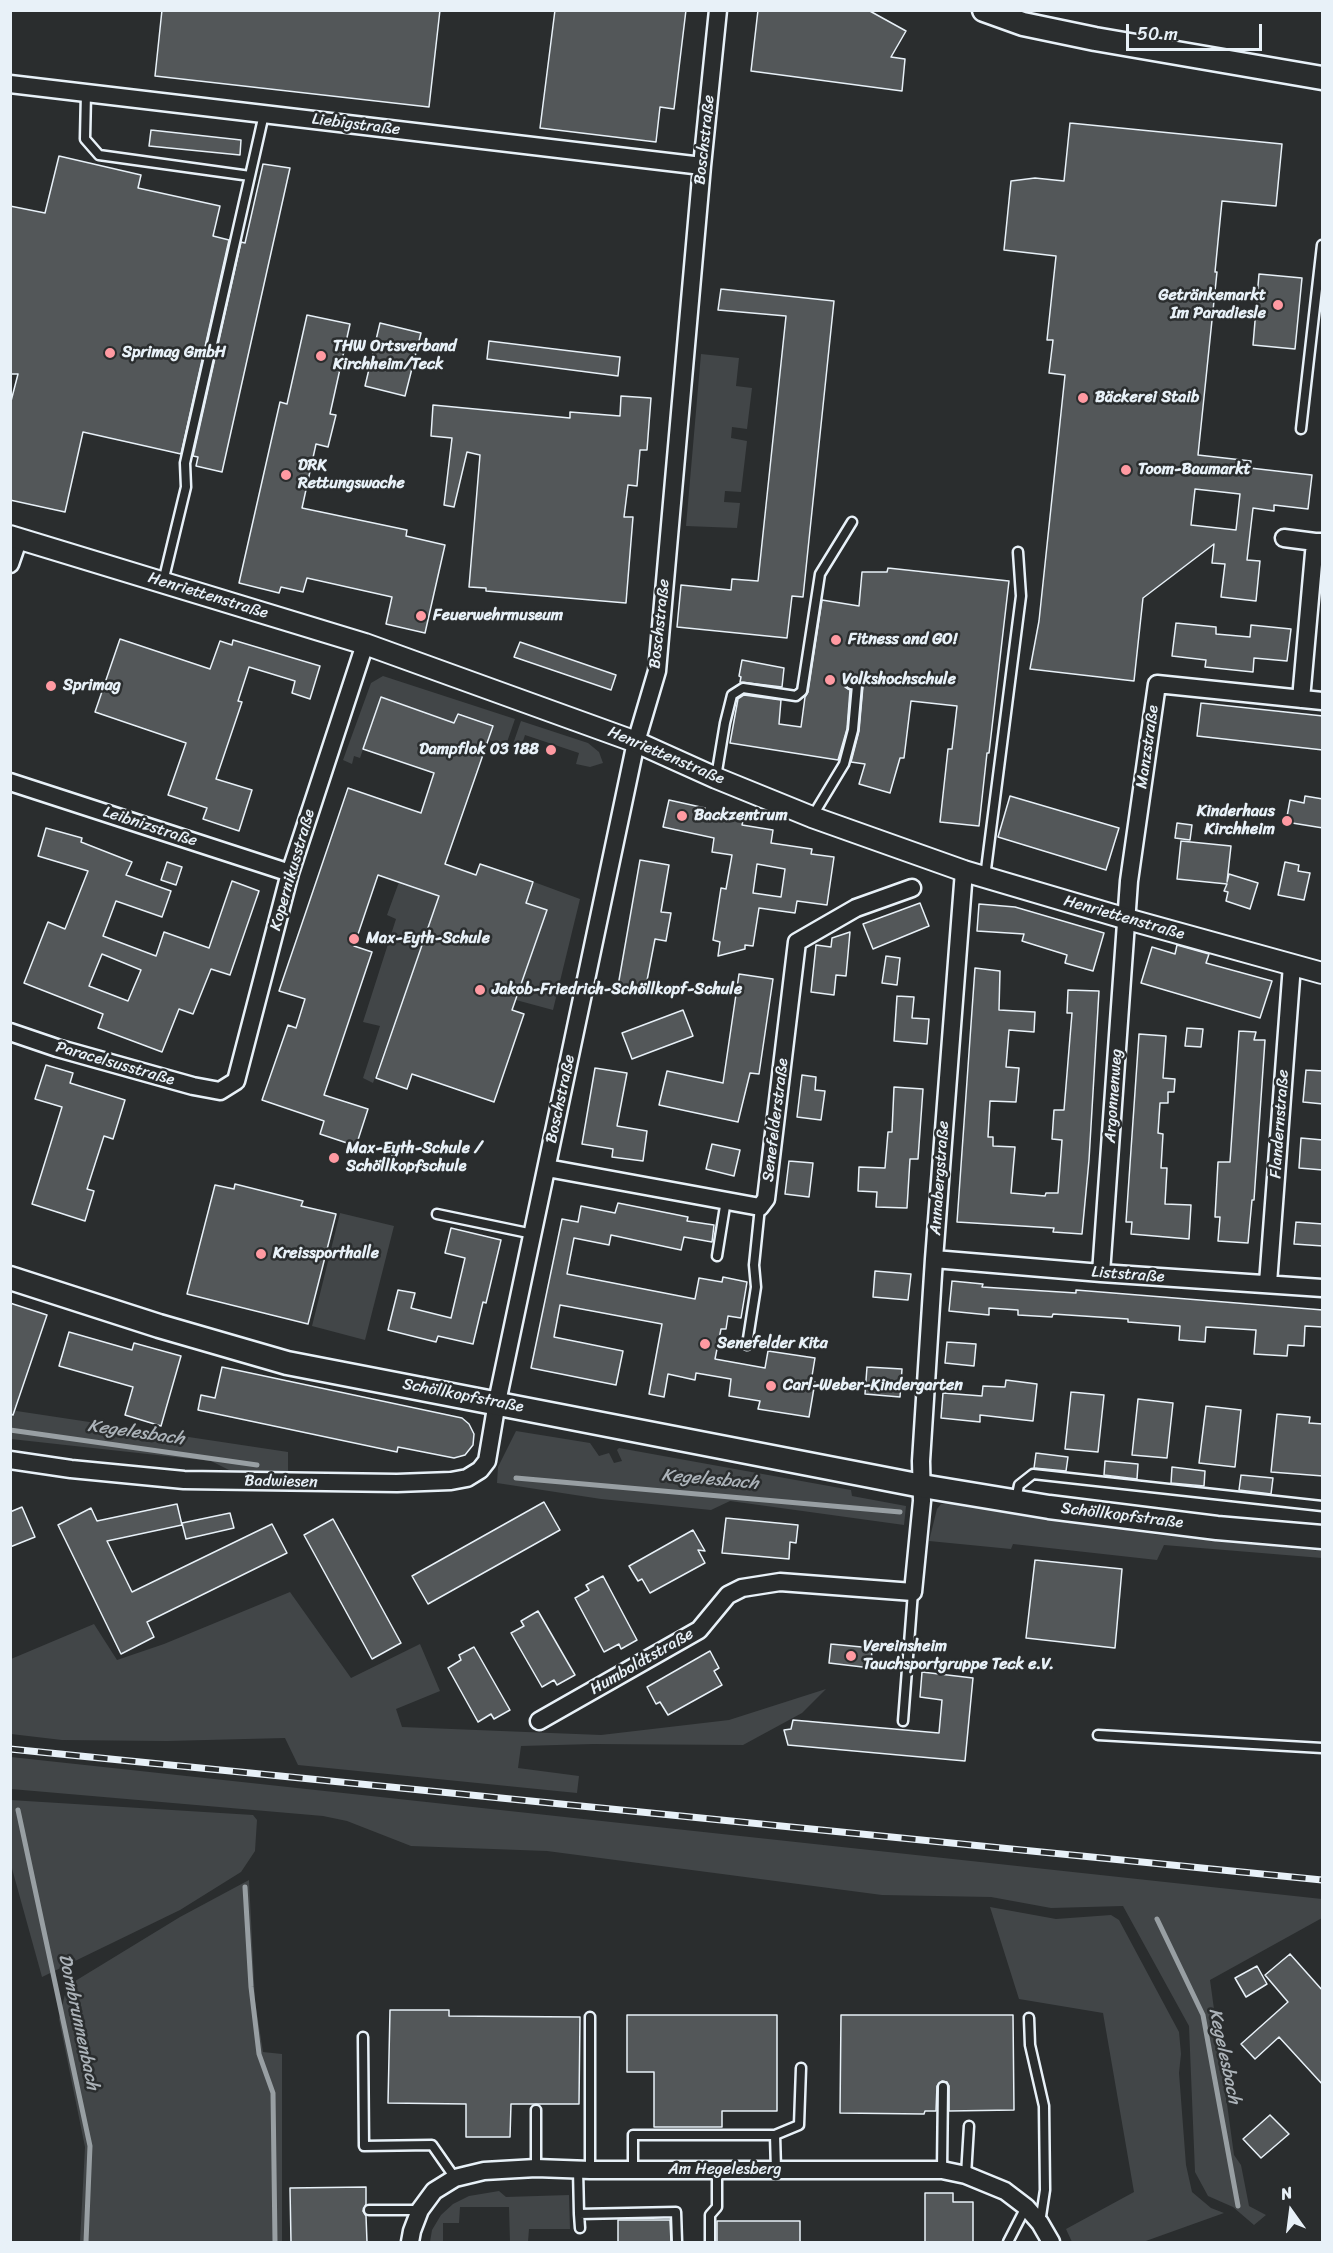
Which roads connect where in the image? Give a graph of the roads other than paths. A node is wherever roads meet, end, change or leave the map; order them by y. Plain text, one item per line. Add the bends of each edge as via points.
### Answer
1 (718, 10) edge
2 (984, 10) edge
3 (1026, 17) edge
4 (1323, 78) edge
5 (10, 84) edge
6 (86, 93) junction
7 (264, 114) junction
8 (702, 166) junction
9 (250, 176) junction
10 (1323, 245) edge
11 (1301, 429) dead end
12 (852, 522) dead end
13 (15, 537) edge
14 (1284, 538) dead end
15 (1319, 542) edge
16 (1018, 552) dead end
17 (10, 564) edge
18 (163, 582) junction
19 (365, 644) junction
20 (851, 684) dead end
21 (1301, 699) junction
22 (1323, 702) edge
23 (636, 742) junction
24 (716, 778) junction
25 (10, 782) edge
26 (812, 817) junction
27 (964, 871) junction
28 (290, 873) junction
29 (985, 877) junction
30 (912, 888) dead end
31 (1127, 919) junction
32 (1292, 965) junction
33 (1323, 973) edge
34 (10, 1032) edge
35 (220, 1090) joint
36 (547, 1168) junction
37 (726, 1200) junction
38 (760, 1207) junction
39 (437, 1214) dead end
40 (533, 1234) junction
41 (717, 1256) dead end
42 (934, 1259) junction
43 (1101, 1273) junction
44 (10, 1278) edge
45 (1268, 1283) junction
46 (1323, 1288) edge
47 (747, 1345) dead end
48 (497, 1402) junction
49 (10, 1460) edge
50 (922, 1486) junction
51 (1016, 1501) junction
52 (1323, 1506) edge
53 (1323, 1537) edge
54 (913, 1592) junction
55 (538, 1721) dead end
56 (903, 1721) dead end
57 (1098, 1735) dead end
58 (1323, 1748) edge
59 (590, 2017) dead end
60 (1029, 2018) dead end
61 (363, 2037) dead end
62 (801, 2068) dead end
63 (943, 2087) dead end
64 (536, 2110) dead end
65 (969, 2126) dead end
66 (775, 2135) junction
67 (537, 2168) junction
68 (584, 2170) junction
69 (633, 2170) junction
70 (717, 2170) junction
71 (776, 2170) junction
72 (942, 2170) junction
73 (966, 2175) junction
74 (455, 2178) junction
75 (1026, 2207) junction
76 (369, 2210) dead end
77 (420, 2210) junction
78 (579, 2214) junction
79 (1040, 2223) junction
80 (580, 2228) dead end
81 (410, 2242) edge
82 (677, 2242) edge
83 (710, 2242) edge
84 (1008, 2242) edge
85 (1051, 2242) edge

1 - 8 street, Boschstraße
2 - 3 main road
3 - 4 main road via 1154,50
5 - 6 street, Liebigstraße
6 - 7 street, Liebigstraße
6 - 9 lane via 85,139 99,155
7 - 8 street, Liebigstraße
7 - 9 lane
8 - 23 street, Boschstraße via 657,671
9 - 18 lane via 185,463 186,487
10 - 11 lane
12 - 24 lane via 820,574 802,691 796,696 743,688 732,695
13 - 17 street
13 - 18 street, Henriettenstraße
14 - 15 street
15 - 21 street
16 - 29 lane via 1021,596
18 - 19 street, Henriettenstraße
19 - 23 street, Henriettenstraße
19 - 28 street, Kopernikusstraße
20 - 26 lane via 858,685 844,764
21 - 22 street, Manzstraße
21 - 31 street, Manzstraße via 1157,684
23 - 24 street, Henriettenstraße
23 - 36 street, Boschstraße
24 - 26 street, Henriettenstraße
25 - 28 street, Leibnizstraße
26 - 27 street, Henriettenstraße
27 - 29 street, Henriettenstraße
27 - 42 street, Annabergstraße
28 - 35 street, Kopernikusstraße via 236,1081
29 - 31 street, Henriettenstraße
30 - 38 street, Senefelderstraße via 856,909 797,942 766,1199
31 - 32 street, Henriettenstraße
31 - 43 street, Argonnenweg
32 - 33 street, Henriettenstraße
32 - 45 street, Flandernstraße
34 - 35 street, Paracelsusstraße via 69,1052
36 - 37 street
36 - 40 street, Boschstraße
37 - 38 street
37 - 41 lane
38 - 47 lane via 754,1265 756,1287
39 - 40 lane
40 - 48 street, Boschstraße
42 - 43 street, Liststraße
42 - 50 street, Annabergstraße
43 - 45 street, Liststraße
44 - 48 main road, Schöllkopfstraße via 287,1363
45 - 46 street, Liststraße
48 - 49 street, Badwiesen via 487,1461 467,1478 451,1481 184,1480
48 - 50 main road, Schöllkopfstraße
50 - 51 main road, Schöllkopfstraße
50 - 54 street
51 - 52 lane via 1019,1485 1033,1474
51 - 53 main road, Schöllkopfstraße via 1217,1528
54 - 55 street, Humboldtstraße via 780,1582 742,1588 728,1595 699,1630
54 - 56 lane
57 - 58 lane
59 - 68 lane
60 - 79 lane via 1030,2045 1044,2106 1045,2190
61 - 74 lane via 364,2146 432,2145
62 - 66 lane via 799,2125
63 - 72 lane
64 - 67 lane
65 - 73 lane
66 - 69 lane via 633,2135
66 - 71 lane
67 - 68 street, Am Hegelesberg
67 - 74 street, Am Hegelesberg via 484,2171
68 - 69 street, Am Hegelesberg
68 - 78 lane
69 - 70 street, Am Hegelesberg
70 - 71 street, Am Hegelesberg
70 - 83 lane via 717,2207 710,2215
71 - 72 street, Am Hegelesberg
72 - 73 street, Am Hegelesberg
73 - 75 street, Am Hegelesberg via 1005,2191
74 - 77 street, Am Hegelesberg via 434,2191
75 - 79 street, Am Hegelesberg
75 - 84 lane
76 - 77 lane
77 - 81 street, Am Hegelesberg
78 - 80 lane
78 - 82 lane via 676,2212
79 - 85 street, Am Hegelesberg

